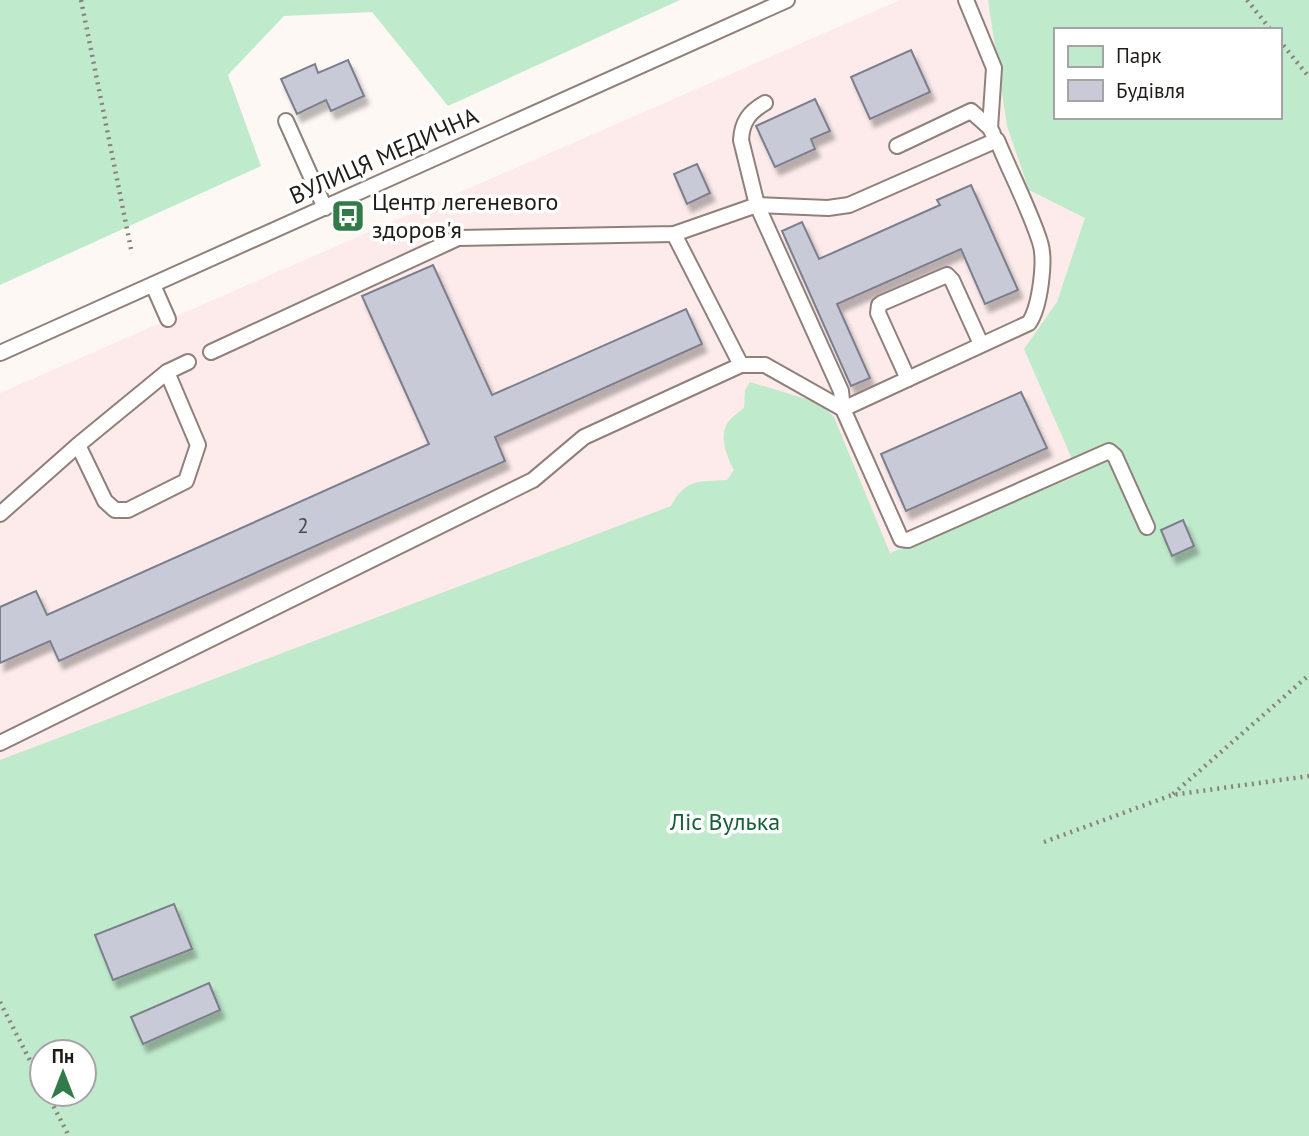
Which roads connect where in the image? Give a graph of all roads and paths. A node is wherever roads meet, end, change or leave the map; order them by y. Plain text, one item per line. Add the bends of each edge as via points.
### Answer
1 (81, 0) edge
2 (787, 0) edge
3 (966, 0) edge
4 (1247, 0) edge
5 (1269, 28) edge
6 (1281, 42) edge
7 (1309, 77) edge
8 (765, 103) dead end
9 (286, 121) dead end
10 (993, 134) junction
11 (897, 146) dead end
12 (757, 205) junction
13 (325, 208) junction
14 (674, 234) junction
15 (132, 254) dead end
16 (153, 285) junction
17 (168, 318) dead end
18 (981, 344) junction
19 (211, 352) dead end
20 (0, 353) edge
21 (188, 362) dead end
22 (741, 365) junction
23 (167, 372) junction
24 (908, 379) junction
25 (843, 409) junction
26 (78, 445) junction
27 (0, 514) edge
28 (1147, 527) dead end
29 (1309, 675) edge
30 (0, 743) edge
31 (1309, 776) edge
32 (1172, 795) junction
33 (1044, 842) dead end
34 (0, 1002) edge
35 (28, 1057) edge
36 (54, 1108) edge
37 (69, 1136) edge

1 - 15 path
2 - 13 lane, ВУЛИЦЯ МЕДИЧНА
3 - 10 lane via 994,68
4 - 5 path
6 - 7 path
8 - 12 lane via 749,115 741,131
9 - 13 lane
10 - 11 lane via 971,111
10 - 12 lane via 849,205
10 - 18 lane via 1041,245 1040,299 1029,323
12 - 14 lane
12 - 25 lane via 841,391
13 - 16 lane, ВУЛИЦЯ МЕДИЧНА
14 - 19 lane via 458,238
14 - 22 lane
16 - 17 lane
16 - 20 lane, ВУЛИЦЯ МЕДИЧНА
18 - 24 lane
18 - 24 lane via 947,275 882,303 878,313
21 - 23 lane
22 - 25 lane via 765,365
22 - 30 lane via 584,437 533,480
23 - 26 lane
23 - 26 lane via 198,445 186,481 128,510 115,510 105,501
24 - 25 lane
25 - 28 lane via 901,539 908,540 1109,451
26 - 27 lane
29 - 32 path
31 - 32 path
32 - 33 path
34 - 35 path
36 - 37 path

